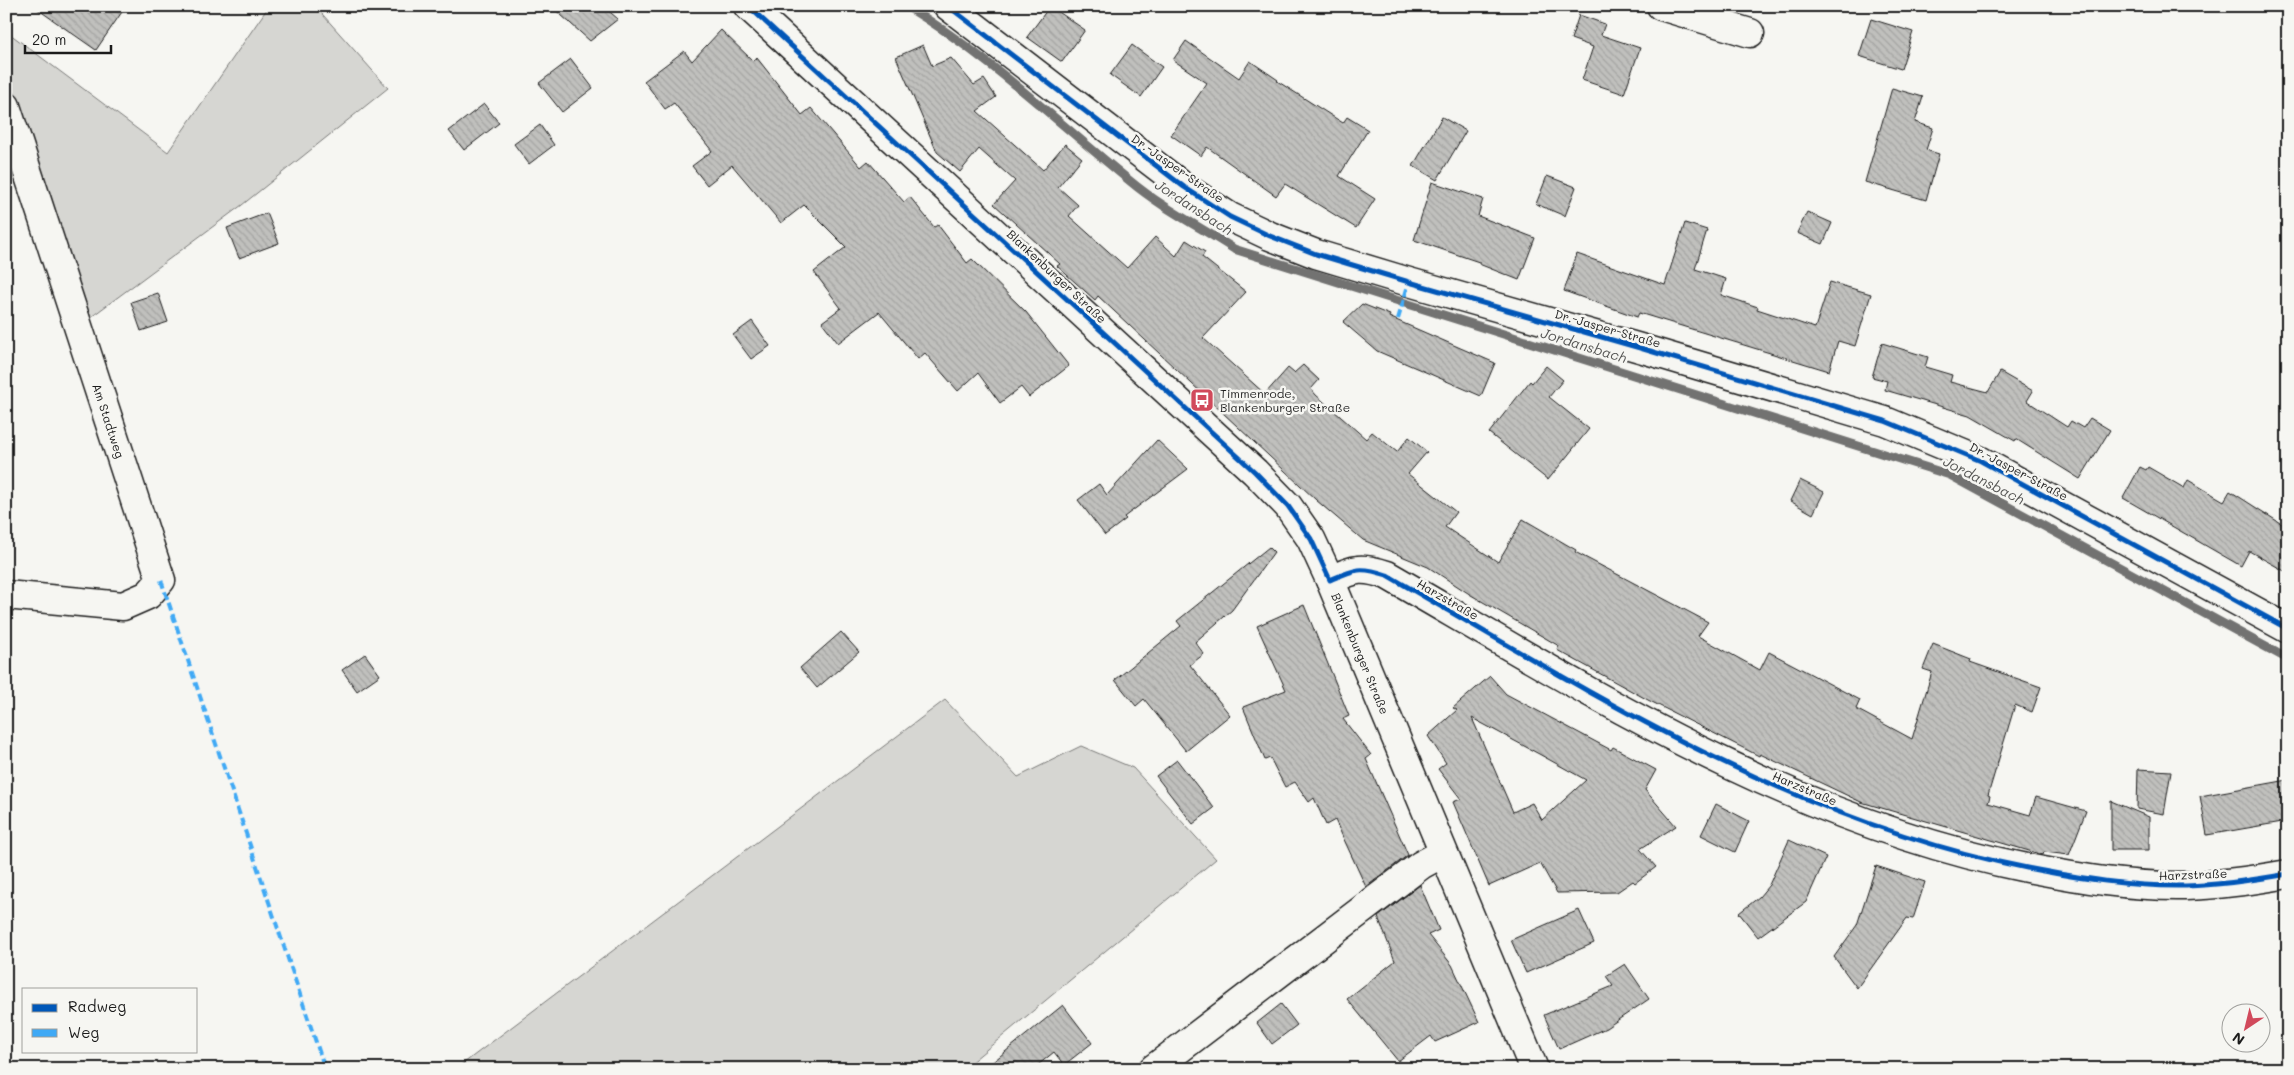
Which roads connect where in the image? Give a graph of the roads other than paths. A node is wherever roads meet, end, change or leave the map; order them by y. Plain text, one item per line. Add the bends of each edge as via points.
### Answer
1 (748, 6) edge
2 (948, 6) edge
3 (1661, 6) edge
4 (1750, 33) dead end
5 (6, 106) edge
6 (1330, 580) junction
7 (6, 595) edge
8 (2288, 629) edge
9 (1444, 853) junction
10 (2288, 874) edge
11 (1152, 1069) edge
12 (1534, 1069) edge

1 - 6 street, Blankenburger Straße via 1255,472 1288,506 1311,539
2 - 8 street, Dr.-Jasper-Straße via 1184,187 1230,217 1270,236 1316,254 1409,282 1885,421 1990,465
3 - 4 street
5 - 7 street, Am Stadtweg via 161,580 148,595 123,606
6 - 9 street, Blankenburger Straße
6 - 10 street, Harzstraße via 1352,570 1368,568 1387,575 1708,756 1823,807 1916,840 2055,874 2142,885 2186,886
9 - 11 street via 1421,865
9 - 12 street, Blankenburger Straße

